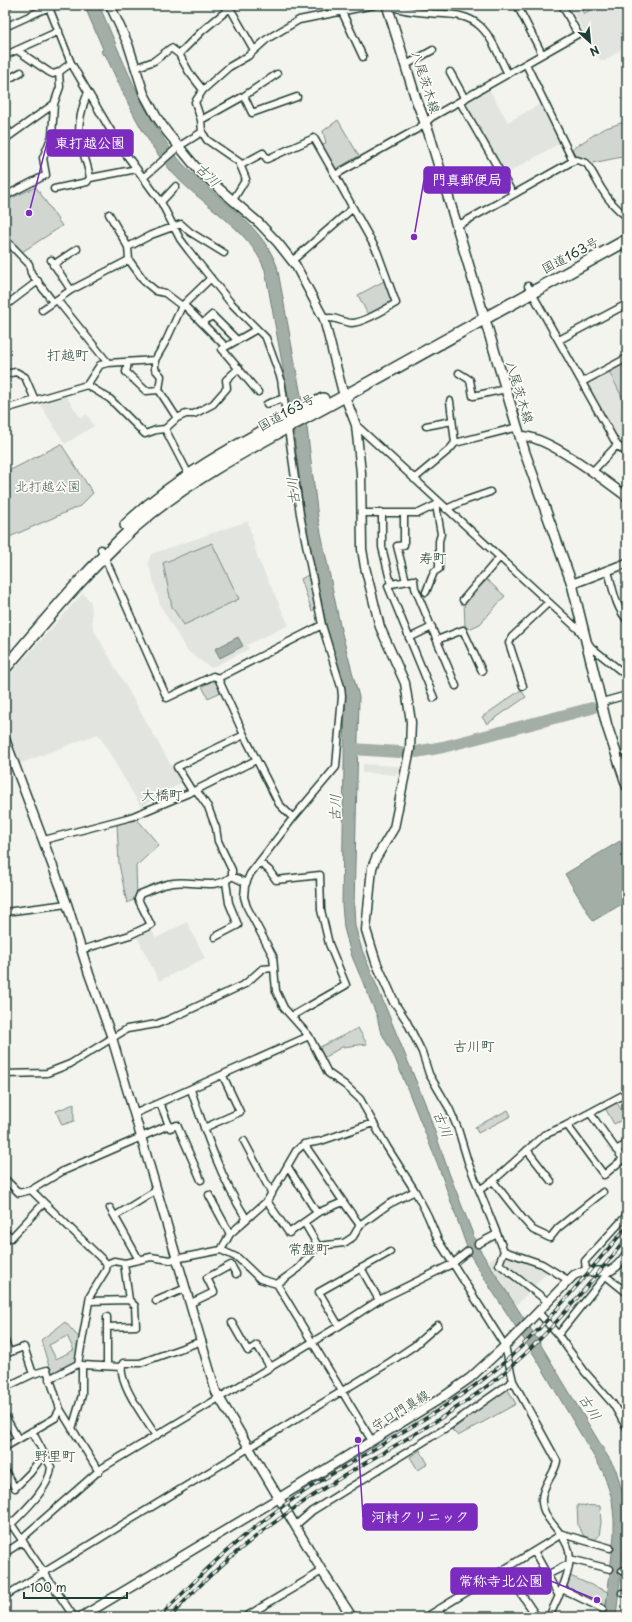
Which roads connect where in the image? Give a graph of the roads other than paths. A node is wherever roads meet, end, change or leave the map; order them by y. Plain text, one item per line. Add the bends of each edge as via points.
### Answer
1 (9, 5) edge
2 (110, 5) edge
3 (374, 5) edge
4 (388, 5) edge
5 (517, 5) edge
6 (562, 5) edge
7 (48, 6) edge
8 (5, 7) edge
9 (227, 7) edge
10 (342, 12) junction
11 (5, 27) edge
12 (59, 31) junction
13 (17, 50) junction
14 (254, 50) junction
15 (433, 50) dead end
16 (179, 54) junction
17 (542, 54) junction
18 (6, 55) dead end
19 (363, 57) dead end
20 (71, 62) junction
21 (526, 64) junction
22 (406, 65) junction
23 (135, 68) junction
24 (21, 72) dead end
25 (59, 72) junction
26 (450, 72) dead end
27 (277, 74) dead end
28 (508, 74) junction
29 (5, 81) edge
30 (203, 90) junction
31 (88, 92) junction
32 (244, 96) junction
33 (297, 97) dead end
34 (463, 100) junction
35 (54, 104) junction
36 (201, 120) junction
37 (425, 123) junction
38 (5, 126) edge
39 (202, 132) junction
40 (11, 135) junction
41 (5, 139) edge
42 (178, 147) junction
43 (572, 161) junction
44 (241, 165) junction
45 (137, 169) junction
46 (335, 176) junction
47 (90, 178) junction
48 (143, 178) junction
49 (176, 186) dead end
50 (54, 189) dead end
51 (514, 194) junction
52 (5, 196) edge
53 (233, 200) junction
54 (161, 202) junction
55 (353, 208) junction
56 (109, 214) dead end
57 (627, 217) edge
58 (174, 226) junction
59 (457, 226) junction
60 (627, 232) edge
61 (5, 239) edge
62 (627, 240) edge
63 (128, 247) junction
64 (77, 250) dead end
65 (224, 253) dead end
66 (130, 260) junction
67 (292, 260) junction
68 (211, 278) junction
69 (38, 281) junction
70 (530, 289) junction
71 (71, 290) junction
72 (55, 301) junction
73 (627, 304) edge
74 (5, 306) edge
75 (183, 306) junction
76 (42, 310) dead end
77 (483, 316) junction
78 (324, 319) junction
79 (203, 323) junction
80 (257, 329) junction
81 (237, 340) junction
82 (559, 340) junction
83 (225, 346) junction
84 (627, 358) edge
85 (155, 360) junction
86 (108, 363) junction
87 (128, 363) junction
88 (238, 368) junction
89 (459, 372) dead end
90 (5, 374) edge
91 (582, 382) junction
92 (87, 385) junction
93 (506, 389) junction
94 (159, 390) junction
95 (258, 392) dead end
96 (339, 395) junction
97 (284, 398) junction
98 (35, 400) junction
99 (450, 401) dead end
100 (266, 404) dead end
101 (5, 410) edge
102 (177, 418) junction
103 (452, 421) junction
104 (289, 422) junction
105 (356, 425) junction
106 (426, 426) dead end
107 (166, 429) junction
108 (519, 431) junction
109 (455, 443) junction
110 (617, 445) junction
111 (627, 453) edge
112 (592, 472) junction
113 (189, 475) junction
114 (414, 479) junction
115 (490, 492) dead end
116 (627, 497) edge
117 (438, 504) junction
118 (446, 509) junction
119 (361, 513) junction
120 (382, 513) junction
121 (404, 513) junction
122 (102, 553) junction
123 (499, 558) junction
124 (627, 563) edge
125 (608, 571) junction
126 (406, 581) junction
127 (391, 584) junction
128 (572, 584) junction
129 (426, 592) dead end
130 (463, 600) dead end
131 (548, 603) junction
132 (627, 620) edge
133 (322, 625) junction
134 (432, 627) junction
135 (409, 638) junction
136 (585, 638) junction
137 (438, 640) junction
138 (5, 657) edge
139 (5, 668) edge
140 (482, 671) dead end
141 (627, 676) edge
142 (218, 678) junction
143 (456, 686) dead end
144 (523, 686) dead end
145 (627, 696) edge
146 (434, 698) dead end
147 (602, 702) junction
148 (244, 735) junction
149 (5, 740) edge
150 (256, 760) junction
151 (627, 786) edge
152 (194, 790) junction
153 (293, 818) junction
154 (44, 840) junction
155 (259, 862) junction
156 (232, 876) junction
157 (226, 882) junction
158 (246, 883) junction
159 (67, 904) junction
160 (5, 912) edge
161 (215, 937) dead end
162 (81, 950) junction
163 (274, 968) junction
164 (394, 1002) joint
165 (292, 1016) junction
166 (309, 1036) junction
167 (112, 1038) junction
168 (5, 1074) edge
169 (223, 1076) junction
170 (191, 1090) junction
171 (627, 1093) edge
172 (160, 1103) junction
173 (590, 1113) junction
174 (134, 1114) junction
175 (373, 1123) junction
176 (169, 1125) junction
177 (567, 1125) junction
178 (204, 1128) junction
179 (141, 1136) junction
180 (244, 1141) dead end
181 (304, 1144) junction
182 (627, 1144) edge
183 (527, 1150) junction
184 (616, 1150) junction
185 (288, 1167) junction
186 (201, 1180) dead end
187 (493, 1181) junction
188 (551, 1181) dead end
189 (6, 1182) edge
190 (31, 1190) junction
191 (157, 1190) junction
192 (479, 1190) junction
193 (415, 1191) junction
194 (603, 1192) dead end
195 (272, 1194) junction
196 (209, 1195) dead end
197 (267, 1201) junction
198 (343, 1202) junction
199 (44, 1203) junction
200 (110, 1208) dead end
201 (318, 1213) junction
202 (627, 1215) edge
203 (115, 1216) junction
204 (246, 1218) junction
205 (304, 1222) junction
206 (360, 1225) junction
207 (5, 1232) edge
208 (230, 1234) junction
209 (498, 1234) junction
210 (478, 1244) dead end
211 (318, 1246) junction
212 (221, 1250) junction
213 (504, 1251) junction
214 (390, 1252) dead end
215 (468, 1252) dead end
216 (627, 1254) edge
217 (177, 1258) junction
218 (139, 1260) junction
219 (124, 1263) junction
220 (107, 1264) junction
221 (452, 1264) junction
222 (361, 1268) junction
223 (586, 1271) junction
224 (608, 1273) junction
225 (236, 1274) dead end
226 (568, 1280) junction
227 (277, 1284) junction
228 (186, 1288) junction
229 (627, 1293) edge
230 (130, 1300) junction
231 (379, 1300) junction
232 (89, 1301) junction
233 (156, 1301) dead end
234 (547, 1301) junction
235 (191, 1303) junction
236 (538, 1312) junction
237 (107, 1317) dead end
238 (232, 1323) dead end
239 (438, 1325) dead end
240 (339, 1326) junction
241 (107, 1327) junction
242 (558, 1335) junction
243 (5, 1341) edge
244 (202, 1341) junction
245 (311, 1342) junction
246 (505, 1346) junction
247 (7, 1353) edge
248 (80, 1365) junction
249 (107, 1366) junction
250 (121, 1367) junction
251 (270, 1367) junction
252 (33, 1374) junction
253 (50, 1379) junction
254 (513, 1381) junction
255 (5, 1386) edge
256 (341, 1391) junction
257 (219, 1398) junction
258 (60, 1410) junction
259 (627, 1410) edge
260 (619, 1414) junction
261 (5, 1416) edge
262 (627, 1428) edge
263 (72, 1429) junction
264 (32, 1431) junction
265 (156, 1436) junction
266 (18, 1439) junction
267 (372, 1441) junction
268 (5, 1447) edge
269 (249, 1447) junction
270 (44, 1454) junction
271 (5, 1471) edge
272 (98, 1472) junction
273 (280, 1498) junction
274 (5, 1515) edge
275 (11, 1524) junction
276 (296, 1525) junction
277 (5, 1530) edge
278 (562, 1534) junction
279 (22, 1540) junction
280 (610, 1548) dead end
281 (534, 1551) junction
282 (5, 1553) edge
283 (569, 1561) junction
284 (507, 1568) junction
285 (610, 1569) dead end
286 (322, 1571) junction
287 (44, 1572) junction
288 (547, 1575) junction
289 (562, 1589) junction
290 (5, 1596) edge
291 (558, 1596) junction
292 (438, 1609) junction
293 (603, 1609) dead end
294 (74, 1617) edge
295 (81, 1617) edge
296 (245, 1617) edge
297 (352, 1617) edge
298 (426, 1617) edge
299 (443, 1617) edge
300 (537, 1617) edge
301 (549, 1617) edge

1 - 8 street
2 - 23 street
3 - 10 street
4 - 22 main road, 八尾茨木線
4 - 28 street via 409,11 449,13 473,20 489,37
5 - 17 street
6 - 17 street via 578,34
7 - 11 street
7 - 12 street
9 - 14 street
9 - 16 street
10 - 14 street via 299,20
10 - 19 street
12 - 13 street
12 - 20 street
13 - 18 street
13 - 25 street via 49,72
14 - 30 street via 229,67
15 - 22 street
16 - 23 street via 171,48 154,61
16 - 30 street
17 - 21 street
20 - 25 street
20 - 31 street
21 - 28 street
21 - 43 street
22 - 37 main road, 八尾茨木線
23 - 42 street via 144,94
24 - 29 street
25 - 35 street via 60,87
26 - 34 street
27 - 32 street
28 - 34 street
30 - 36 street via 195,102
31 - 45 street
31 - 47 street via 79,132
32 - 33 street via 252,113
32 - 36 street
34 - 37 street
34 - 51 street
35 - 40 street
35 - 52 street via 52,136 44,158 46,175
36 - 39 street
37 - 46 street
37 - 59 main road, 八尾茨木線
38 - 40 street
39 - 42 street
39 - 44 street via 207,140
40 - 41 street
42 - 48 street
42 - 53 street via 200,171
43 - 51 street
43 - 57 street via 586,163 606,196
44 - 46 street via 263,153 267,159 314,138
44 - 53 street via 246,179
45 - 47 street
45 - 48 street
46 - 55 street
47 - 50 street via 87,182
48 - 54 street
49 - 54 street
51 - 59 street
53 - 67 street via 259,223
54 - 58 street
55 - 67 street
55 - 78 street via 377,251 396,303 373,316 353,323 335,318
56 - 63 street
58 - 63 street
58 - 65 street via 181,224
58 - 68 street via 180,240
59 - 77 main road, 八尾茨木線
60 - 70 highway, 国道163号
61 - 69 street via 29,264 31,273
62 - 70 highway, 国道163号
63 - 66 street
64 - 71 street via 52,263
66 - 71 street
66 - 75 street via 145,282
67 - 78 street
68 - 75 street
68 - 80 street
69 - 72 street
69 - 74 street
70 - 77 highway, 国道163号
70 - 82 street
71 - 72 street
72 - 76 street
72 - 86 street
73 - 82 street
75 - 79 street
75 - 85 street
77 - 93 main road, 八尾茨木線
77 - 96 highway, 国道163号
78 - 96 street
79 - 81 street via 212,315
79 - 83 street
80 - 81 street
80 - 97 street via 266,338 281,379
81 - 83 street
82 - 91 street
83 - 88 street via 222,349
84 - 91 street
85 - 87 street
85 - 94 street via 155,369 161,376
86 - 87 street
86 - 92 street via 100,364
87 - 94 street via 126,372 146,391
88 - 95 street
88 - 102 street via 226,380 227,388 213,404 194,414
89 - 93 street via 470,380 472,396
90 - 98 street via 16,372 25,377
91 - 110 street
92 - 98 street
92 - 107 street via 110,399 145,434
93 - 108 main road, 八尾茨木線
94 - 102 street
96 - 104 highway, 国道163号
96 - 105 street
97 - 100 street
97 - 104 street
98 - 101 street
99 - 103 street
102 - 107 street
103 - 106 street
103 - 109 street
104 - 113 highway, 国道163号 via 223,454
104 - 122 highway, 国道163号 via 198,479
104 - 133 street via 300,514
105 - 114 street
105 - 119 street via 361,473
107 - 113 street
108 - 109 street
108 - 112 street via 538,439
108 - 128 main road, 八尾茨木線
109 - 114 street
110 - 111 street
110 - 112 street
112 - 116 street
113 - 122 highway, 国道163号 via 157,498
114 - 117 street
115 - 118 street
117 - 118 street
117 - 121 street via 419,513
117 - 129 street via 441,534 438,569 434,572
118 - 123 street
119 - 120 street
119 - 164 street via 362,550 369,586 380,627 403,677 411,722 410,749 394,828 372,868 366,930 376,962
120 - 121 street
120 - 127 street via 382,547
121 - 126 street via 404,545 397,546
122 - 138 highway, 国道163号
122 - 139 highway, 国道163号
122 - 142 street via 167,698 212,676
123 - 130 street
123 - 131 street
124 - 125 street
125 - 128 street
125 - 132 street via 617,603
126 - 127 street
126 - 134 street via 414,580
127 - 135 street via 388,586
128 - 136 main road, 八尾茨木線
131 - 136 street
131 - 144 street via 512,637 509,643
133 - 142 street
133 - 153 street via 342,696 336,767
134 - 135 street
134 - 137 street
135 - 146 street
136 - 141 street via 596,651
136 - 147 main road, 八尾茨木線
137 - 140 street via 463,630
137 - 143 street
142 - 148 street
145 - 147 street
147 - 151 main road, 八尾茨木線
148 - 150 street
148 - 152 street via 177,767
149 - 154 street
150 - 152 street
150 - 153 street via 279,804
152 - 154 street via 131,817
152 - 156 street via 208,807 218,842 232,870
153 - 155 street
154 - 159 street
155 - 158 street
155 - 165 street via 276,880 320,875 321,910 329,944 346,985
156 - 157 street
156 - 158 street
157 - 161 street via 229,903 238,926
157 - 162 street via 205,885 173,883 140,894 138,899 151,925 130,935
158 - 163 street via 244,897 247,907 273,956
159 - 160 street
159 - 162 street
162 - 167 street
163 - 165 street via 276,991 284,1008
163 - 167 street via 262,969 245,984 170,1019 127,1029
164 - 192 street via 406,1020 422,1052 429,1074 455,1122
165 - 166 street
166 - 169 street
166 - 175 street via 328,1073 360,1099
167 - 168 street via 70,1064 47,1073
167 - 174 street
169 - 170 street
169 - 178 street via 240,1112
170 - 172 street
170 - 178 street
171 - 173 street
172 - 174 street
172 - 176 street
173 - 177 street
173 - 184 street
174 - 179 street
175 - 181 street via 322,1141
175 - 193 street
176 - 179 street
176 - 186 street via 170,1128 177,1125
177 - 183 street via 544,1135
177 - 184 street via 604,1175 623,1159
178 - 204 street via 235,1201
179 - 190 street via 63,1171
179 - 191 street
180 - 195 street
181 - 185 street via 296,1151
181 - 198 street
182 - 184 street
183 - 187 street
183 - 188 street
185 - 195 street
185 - 201 street
187 - 192 street
187 - 194 street via 533,1230 550,1238 558,1228
189 - 190 street via 19,1193
190 - 199 street
191 - 203 street
191 - 217 street
192 - 209 street
193 - 206 street via 389,1204
193 - 221 street
195 - 197 street
196 - 208 street
197 - 204 street
197 - 205 street via 289,1233
198 - 201 street
198 - 206 street
199 - 207 street via 11,1238
199 - 220 street
200 - 203 street
201 - 205 street
202 - 223 street via 585,1261
203 - 218 street
204 - 208 street
205 - 211 street
206 - 211 street via 353,1237 344,1244
208 - 212 street
209 - 210 street
209 - 213 street
211 - 227 street via 299,1268
212 - 217 street
212 - 227 street via 238,1258 260,1279
213 - 226 street via 542,1264
213 - 234 street via 499,1264
214 - 222 street
215 - 221 street
216 - 224 street
217 - 218 street via 170,1260 151,1257
217 - 228 street
218 - 219 street
219 - 220 street via 114,1261
219 - 230 street
220 - 232 street
221 - 231 street
221 - 246 street
222 - 231 street
222 - 240 street via 319,1292
223 - 224 street, 守口門真線
223 - 226 street, 守口門真線
224 - 229 street
224 - 242 street
225 - 235 street via 231,1265 207,1278 214,1292
226 - 234 street, 守口門真線
227 - 245 street
228 - 233 street
228 - 235 street
230 - 232 street
230 - 241 street via 135,1306 136,1326
231 - 240 street
232 - 248 street
234 - 236 street, 守口門真線
235 - 244 street
236 - 242 street
236 - 246 street, 守口門真線
237 - 241 street
238 - 251 street via 248,1351 257,1346
239 - 256 street via 414,1346
240 - 245 street
241 - 249 street
242 - 260 street
243 - 247 street
244 - 250 street via 140,1363 123,1363
244 - 257 street
245 - 251 street
245 - 256 street
246 - 254 street
246 - 267 street, 守口門真線 via 470,1378
247 - 252 street via 24,1347
248 - 249 street
248 - 253 street
248 - 263 street via 82,1395
249 - 250 street
250 - 265 street via 124,1383
251 - 257 street
252 - 253 street via 47,1370
252 - 255 street
253 - 258 street
254 - 276 street via 455,1422 312,1511
254 - 278 street via 557,1461 542,1498 544,1512
256 - 267 street
256 - 269 street
257 - 265 street
257 - 269 street
258 - 263 street
258 - 264 street via 55,1418
259 - 260 street
260 - 262 street
261 - 266 street
263 - 272 street
264 - 266 street
264 - 270 street
265 - 272 street
266 - 268 street
267 - 273 street, 守口門真線
269 - 273 street
269 - 287 street
270 - 271 street via 15,1488
270 - 275 street via 51,1467 51,1474 34,1500
272 - 279 street
273 - 276 street
273 - 295 street, 守口門真線
274 - 275 street
275 - 277 street
275 - 279 street
276 - 286 street
278 - 280 street
278 - 281 street
278 - 283 street via 570,1551
279 - 282 street
279 - 287 street
281 - 284 street
281 - 288 street
283 - 285 street
283 - 288 street
283 - 289 street
284 - 292 street
284 - 300 street
286 - 296 street
286 - 297 street
287 - 290 street
287 - 294 street
288 - 291 street
289 - 291 street
289 - 293 street
291 - 301 street
292 - 298 street
292 - 299 street

